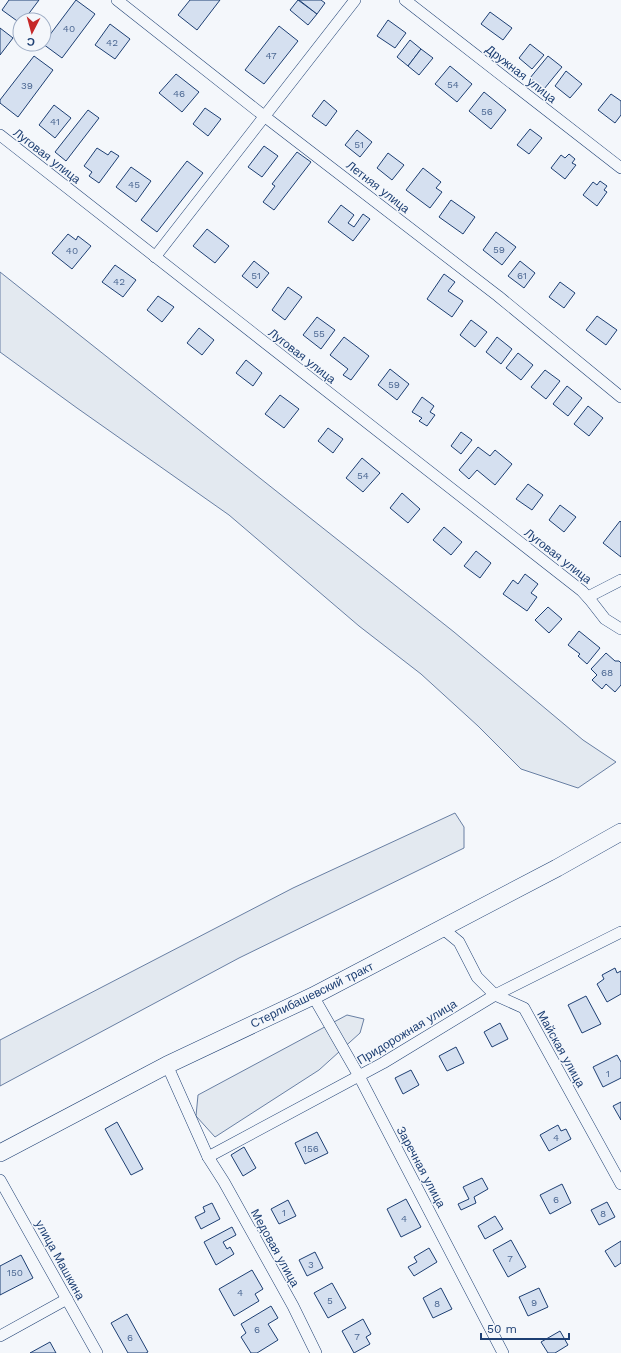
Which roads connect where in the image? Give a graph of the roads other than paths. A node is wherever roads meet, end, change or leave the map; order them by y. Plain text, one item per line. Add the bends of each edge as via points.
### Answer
1 (117, 0) edge
2 (355, 0) edge
3 (405, 0) edge
4 (264, 116) junction
5 (0, 136) edge
6 (621, 168) edge
7 (155, 257) junction
8 (621, 397) edge
9 (621, 580) edge
10 (588, 597) junction
11 (621, 629) edge
12 (621, 832) edge
13 (442, 928) junction
14 (621, 932) edge
15 (495, 995) junction
16 (313, 996) junction
17 (167, 1065) junction
18 (359, 1076) junction
19 (0, 1153) edge
20 (208, 1157) junction
21 (0, 1180) edge
22 (621, 1184) edge
23 (67, 1299) junction
24 (0, 1336) edge
25 (97, 1353) edge
26 (316, 1353) edge
27 (503, 1353) edge

1 - 4 street, Летняя улица
2 - 4 street
3 - 6 street, Дружная улица
4 - 7 street
4 - 8 street, Летняя улица via 493,292
5 - 7 street, Луговая улица
7 - 10 street, Луговая улица
9 - 10 street, Луговая улица
10 - 11 street, Луговая улица via 605,619
12 - 13 main road, Стерлибашевский тракт
13 - 15 street, Майская улица via 459,942 477,977
13 - 16 main road, Стерлибашевский тракт
14 - 15 street, Придорожная улица
15 - 18 street, Придорожная улица
15 - 22 street, Майская улица via 524,1008
16 - 17 main road, Стерлибашевский тракт
16 - 18 street, Заречная улица
17 - 19 main road, Стерлибашевский тракт
17 - 20 street, Медовая улица
18 - 20 street, Придорожная улица
18 - 27 street, Заречная улица
20 - 26 street, Медовая улица via 293,1306
21 - 23 street, улица Машкина
23 - 24 street
23 - 25 street, улица Машкина

